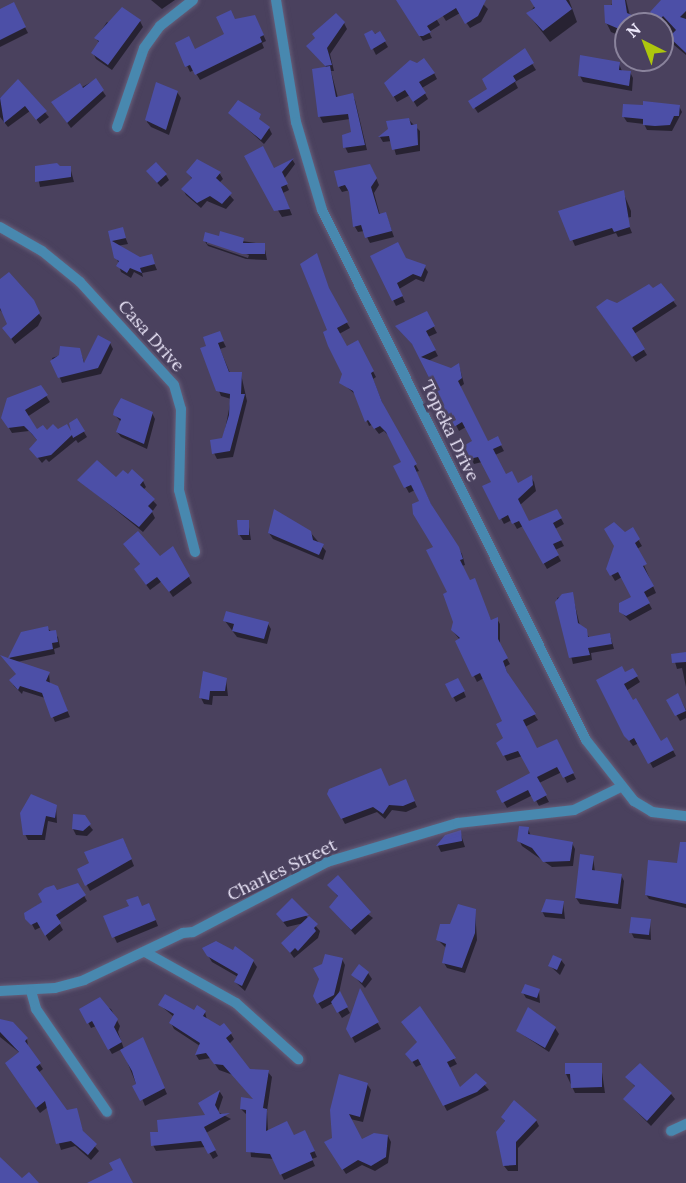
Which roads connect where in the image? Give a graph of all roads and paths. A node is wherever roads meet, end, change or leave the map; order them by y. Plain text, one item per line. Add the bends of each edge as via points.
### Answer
1 (193, 0) edge
2 (276, 0) edge
3 (117, 127) dead end
4 (0, 227) edge
5 (195, 552) dead end
6 (621, 787) junction
7 (686, 816) edge
8 (145, 952) junction
9 (0, 991) edge
10 (31, 991) junction
11 (298, 1059) dead end
12 (106, 1112) dead end
13 (686, 1124) edge
14 (671, 1131) dead end

1 - 3 street via 160,26 144,48
2 - 6 street, Topeka Drive via 296,122 322,210 586,740
4 - 5 street, Casa Drive via 42,251 80,282 174,385 181,409 179,490
6 - 7 street, Topeka Drive via 652,812
6 - 8 street, Charles Street via 574,810 458,823 327,862 193,932
8 - 10 street, Charles Street via 84,980
8 - 11 street via 236,1003
9 - 10 street, Charles Street
10 - 12 street via 36,1009
13 - 14 street

